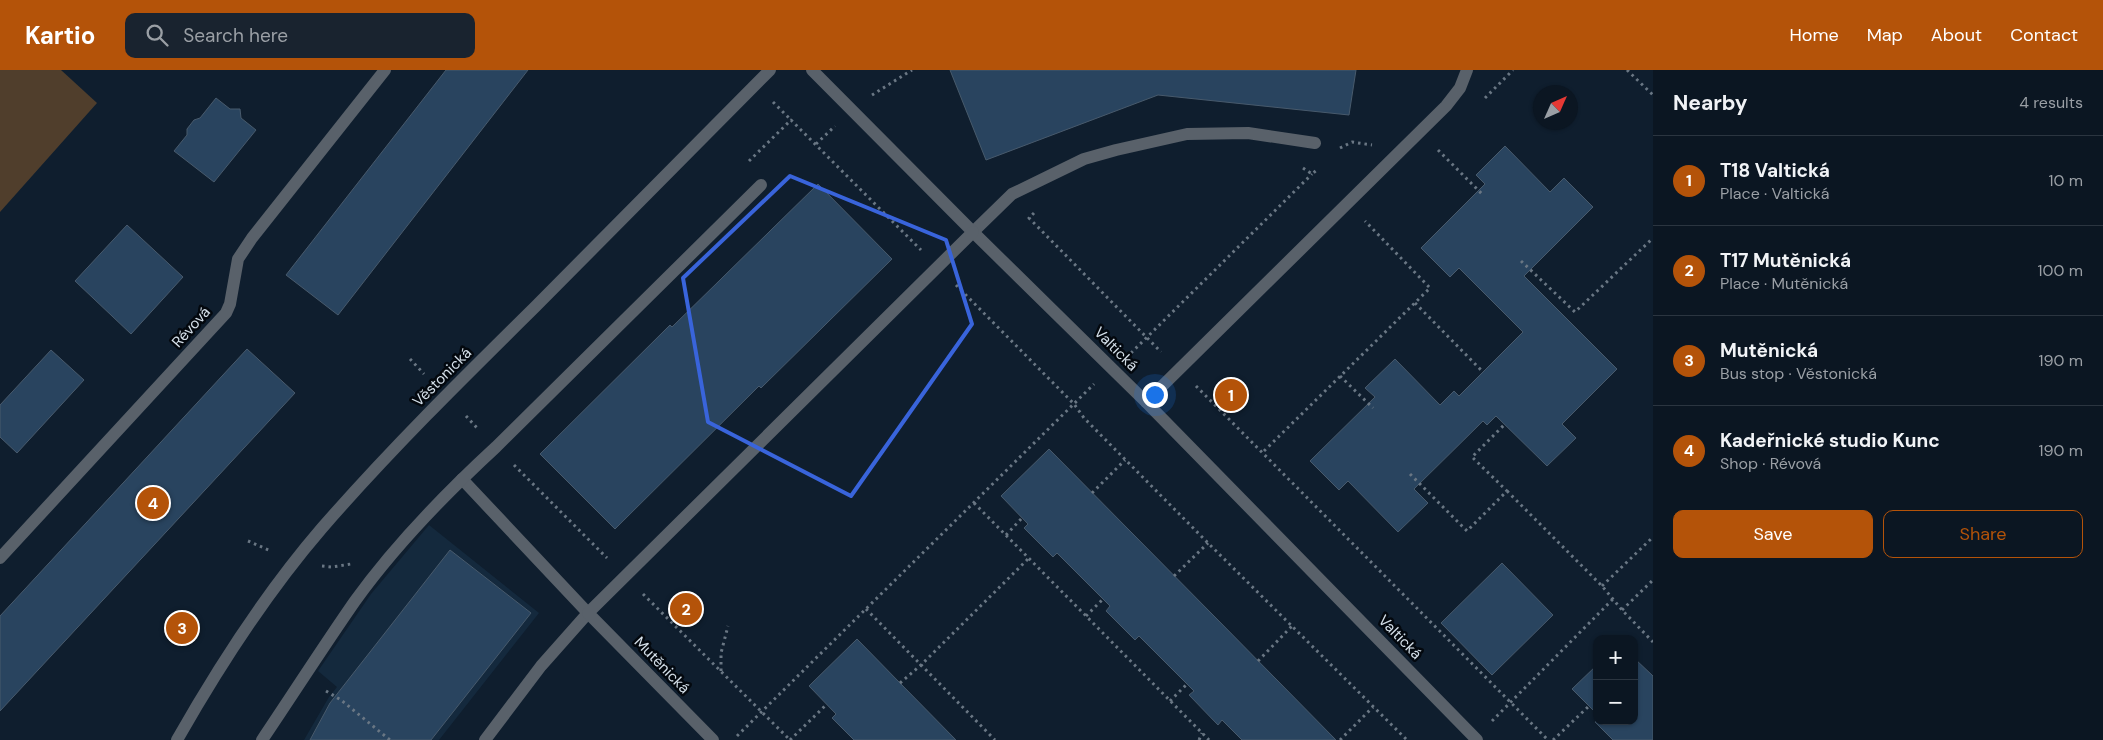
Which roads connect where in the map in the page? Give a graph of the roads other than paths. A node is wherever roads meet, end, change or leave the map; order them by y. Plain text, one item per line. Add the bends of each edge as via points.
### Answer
1 (385, 70) edge
2 (770, 70) edge
3 (812, 70) edge
4 (1467, 70) edge
5 (1315, 143) dead end
6 (761, 185) dead end
7 (973, 232) junction
8 (1146, 402) junction
9 (462, 479) junction
10 (0, 558) edge
11 (588, 613) junction
12 (177, 740) edge
13 (262, 740) edge
14 (485, 740) edge
15 (713, 740) edge
16 (1477, 740) edge

1 - 10 street, Révová via 238,258 226,313
2 - 12 street, Věstonická via 446,396 326,523 265,600
3 - 7 street, Valtická
4 - 8 street via 1460,88 1446,106
5 - 7 street via 1248,133 1187,134 1116,150 1076,162 1012,194
6 - 9 street
7 - 8 street, Valtická
7 - 11 street
8 - 16 street, Valtická
9 - 11 street, Mutěnická
9 - 13 street via 404,539 356,600
11 - 14 street via 541,666
11 - 15 street, Mutěnická

